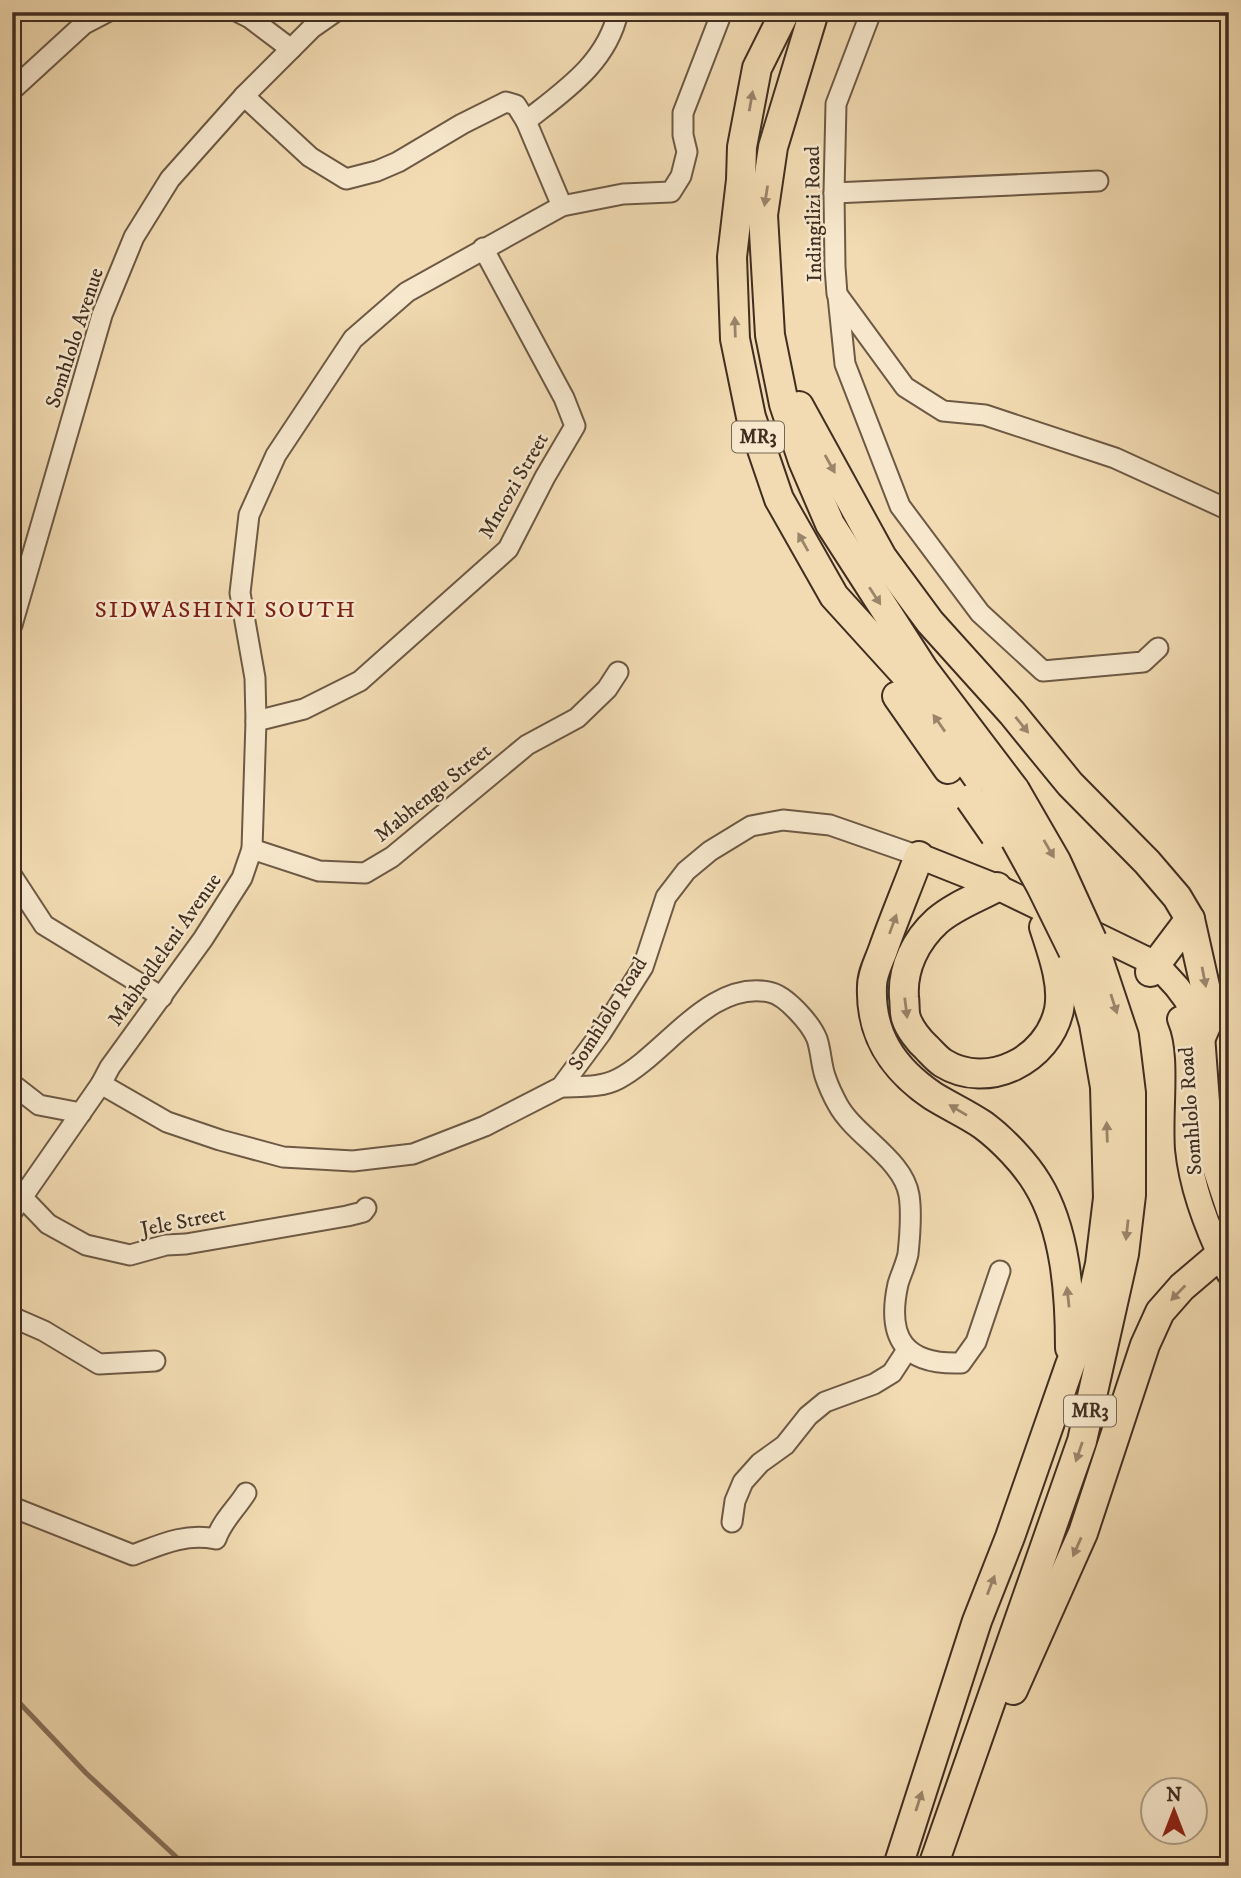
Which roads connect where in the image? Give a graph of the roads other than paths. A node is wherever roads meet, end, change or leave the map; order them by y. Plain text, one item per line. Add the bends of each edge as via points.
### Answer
1 (107, 12) edge
2 (238, 12) edge
3 (335, 12) edge
4 (618, 12) edge
5 (722, 12) edge
6 (785, 12) edge
7 (814, 12) edge
8 (871, 12) edge
9 (291, 49) junction
10 (12, 90) edge
11 (244, 96) junction
12 (526, 121) junction
13 (1098, 181) dead end
14 (834, 193) junction
15 (562, 206) junction
16 (483, 248) junction
17 (838, 295) junction
18 (775, 360) junction
19 (1229, 510) edge
20 (12, 625) edge
21 (1158, 648) dead end
22 (618, 673) dead end
23 (256, 721) junction
24 (993, 796) junction
25 (251, 849) junction
26 (919, 856) junction
27 (12, 876) edge
28 (997, 887) junction
29 (1190, 919) junction
30 (1082, 946) junction
31 (1149, 964) junction
32 (162, 997) junction
33 (1202, 1035) junction
34 (12, 1084) edge
35 (101, 1084) junction
36 (561, 1087) junction
37 (80, 1113) junction
38 (18, 1205) edge
39 (366, 1208) dead end
40 (1229, 1210) edge
41 (1226, 1259) edge
42 (1000, 1271) dead end
43 (12, 1317) edge
44 (907, 1350) junction
45 (155, 1361) dead end
46 (1070, 1365) junction
47 (246, 1493) dead end
48 (12, 1507) edge
49 (732, 1522) dead end
50 (898, 1866) edge
51 (934, 1866) edge

1 - 10 street via 84,24
2 - 9 street
3 - 9 street, Somhlolo Avenue
4 - 12 street via 615,25 582,78
5 - 15 street, Mabhodleleni Avenue via 682,113 687,152 671,192 623,194
24 -> 6 highway, MR3 via 904,673 834,596 779,499 751,417 735,339 732,257 742,147 757,68
7 -> 18 highway, MR3 via 773,147 763,215 769,335
8 - 14 street, Indingilizi Road via 836,104
9 - 11 street, Somhlolo Avenue
11 - 12 street via 310,157 346,179 398,162 506,102 516,105
11 - 20 street, Somhlolo Avenue via 170,179 134,237 102,315
12 - 15 street
13 - 14 street
14 - 17 street, Indingilizi Road
15 - 16 street, Mabhodleleni Avenue
16 - 23 street, Mabhodleleni Avenue via 407,292 353,339 276,455 249,515 240,593 255,678
16 - 23 street, Mncozi Street via 575,426 508,549 360,681 304,709
17 - 19 street, Indingilizi Road via 905,387 943,411 985,415 1115,458
17 - 21 street via 845,364 900,506 980,613 1043,670 1143,662
18 -> 24 highway, MR3 via 803,461 830,524 924,670
18 -> 29 highway via 882,557 930,622 1070,784 1147,862
22 - 25 street, Mabhengu Street via 577,718 527,745 392,857 365,873 319,871
23 - 25 street, Mabhodleleni Avenue
28 -> 24 highway, bridge via 936,923 904,975 906,1018 920,1041 942,1062 981,1074 1024,1061 1036,1051 1050,1034 1059,1008 1059,981 1044,927 994,832
24 - 30 highway, MR3, bridge via 1056,861
25 - 32 street, Mabhodleleni Avenue via 242,878
26 - 28 main road, Somhlolo Road
26 - 36 street, Somhlolo Road via 830,825 783,820 751,826 710,851 686,871 666,897 643,967
46 -> 26 highway via 1070,1301 1063,1259 1037,1183 984,1126 902,1072 882,1044 874,1017 872,983
27 - 32 street via 44,925
28 - 31 main road, Somhlolo Road
29 - 31 highway
29 -> 33 highway via 1209,1004
46 -> 30 highway, MR3 via 1086,1326 1108,1198 1105,1087
30 -> 51 highway, MR3 via 1125,1036 1131,1093 1131,1195 1124,1254 1082,1441
31 - 33 main road, Somhlolo Road via 1186,999
31 - 41 main road, Somhlolo Road via 1183,1025 1191,1168 1203,1211
32 - 35 street, Mabhodleleni Avenue
33 - 40 main road, Somhlolo Road via 1212,1156
34 - 37 street via 39,1105
35 - 36 street, Somhlolo Road via 167,1122 220,1140 283,1157 353,1161 413,1154 485,1126
35 - 37 street, Mabhodleleni Avenue
36 - 44 street via 601,1085 617,1079 710,1004 745,992 771,992 790,1004 817,1040 824,1075 839,1108 898,1171 909,1193 907,1256 895,1315 898,1339
37 - 38 street, Mabhodleleni Avenue
38 - 39 street, Jele Street via 86,1245 130,1255 347,1216
41 -> 51 highway via 1182,1287 1160,1312 1083,1533
42 - 44 street via 976,1342 961,1363 937,1364
43 - 45 street via 99,1364
44 - 49 street via 892,1373 825,1402 808,1416 785,1445 743,1482
50 -> 46 highway, MR3 via 977,1621
47 - 48 street via 220,1525 216,1539 197,1535 133,1555

